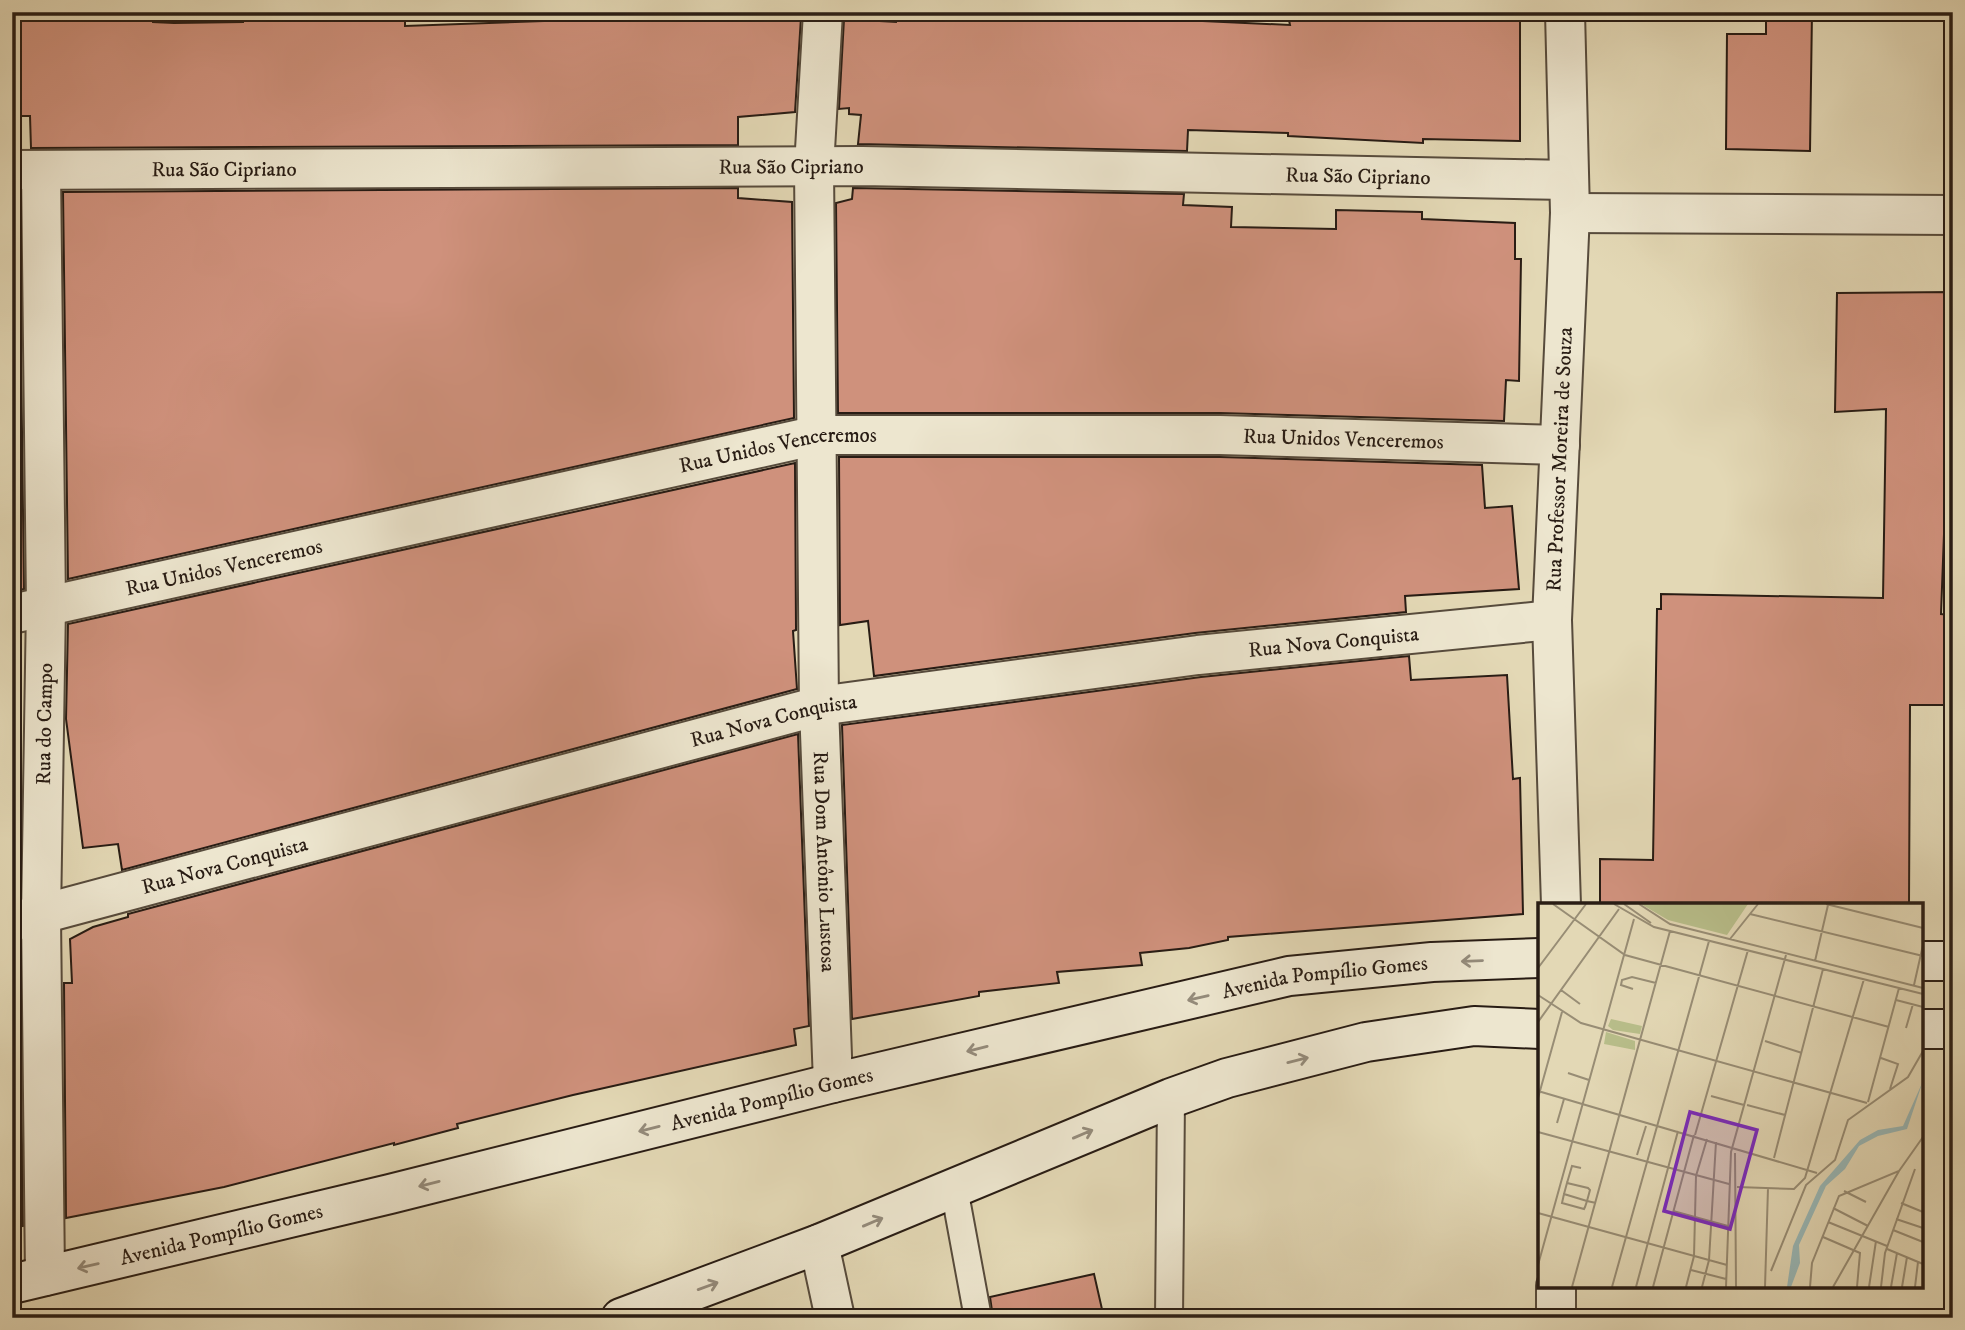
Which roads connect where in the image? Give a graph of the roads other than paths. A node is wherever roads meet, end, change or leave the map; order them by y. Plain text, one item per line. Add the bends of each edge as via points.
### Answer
1 (823, 12) edge
2 (1566, 12) edge
3 (814, 167) junction
4 (27, 171) edge
5 (1569, 197) junction
6 (1953, 215) edge
7 (818, 435) junction
8 (1560, 446) junction
9 (29, 610) edge
10 (1552, 620) junction
11 (819, 706) junction
12 (1560, 903) edge
13 (27, 919) edge
14 (1538, 958) edge
15 (1923, 961) edge
16 (1953, 961) edge
17 (1538, 1029) edge
18 (1923, 1029) edge
19 (1953, 1029) edge
20 (833, 1083) junction
21 (1171, 1098) junction
22 (954, 1188) junction
23 (819, 1244) junction
24 (29, 1280) edge
25 (1556, 1288) edge
26 (621, 1318) edge
27 (835, 1318) edge
28 (978, 1318) edge
29 (1169, 1318) edge
30 (1556, 1318) edge

1 - 3 street, Rua Dom Antônio Lustosa
2 - 5 street, Rua Professor Moreira de Souza
3 - 4 street, Rua São Cipriano
3 - 5 street, Rua São Cipriano
3 - 7 street, Rua Dom Antônio Lustosa
4 - 9 street, Rua do Campo
5 - 6 street, Rua São Cipriano
5 - 8 street, Rua Professor Moreira de Souza
7 - 8 street, Rua Unidos Venceremos via 1220,435
7 - 9 street, Rua Unidos Venceremos
7 - 11 street, Rua Dom Antônio Lustosa
8 - 10 street, Rua Professor Moreira de Souza
9 - 13 street, Rua do Campo
10 - 11 street, Rua Nova Conquista via 1198,655
10 - 12 street, Rua Professor Moreira de Souza
11 - 13 street, Rua Nova Conquista
11 - 20 street, Rua Dom Antônio Lustosa
13 - 24 street, Rua do Campo
14 -> 20 street, Avenida Pompílio Gomes via 1432,962 1289,976
15 - 16 street
21 -> 17 street via 1227,1078 1366,1042 1474,1026
18 - 19 street
20 -> 24 street, Avenida Pompílio Gomes
22 -> 21 street
21 - 29 lane
23 -> 22 street
22 - 28 lane
26 -> 23 street
23 - 27 street
25 - 30 street

